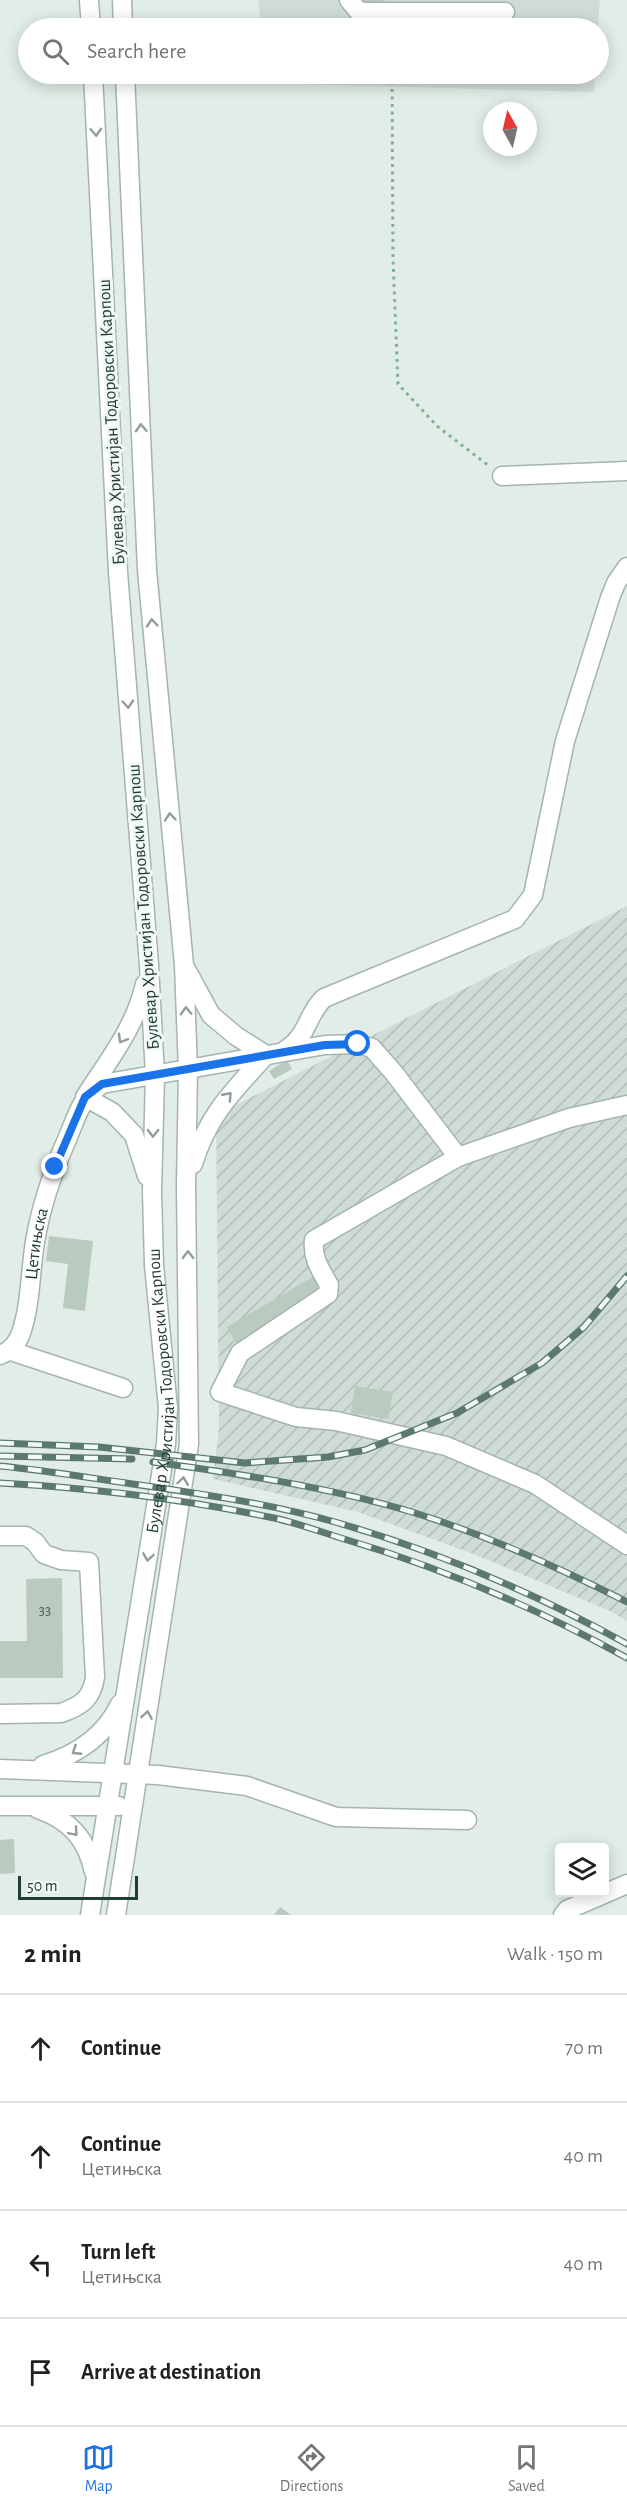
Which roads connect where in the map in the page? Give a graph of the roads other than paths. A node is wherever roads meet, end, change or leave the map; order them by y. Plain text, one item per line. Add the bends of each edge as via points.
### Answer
1 (89, 0) edge
2 (122, 0) edge
3 (349, 0) edge
4 (505, 12) dead end
5 (90, 18) edge
6 (123, 18) edge
7 (94, 84) edge
8 (125, 84) edge
9 (627, 471) edge
10 (502, 476) road end
11 (627, 567) edge
12 (149, 965) junction
13 (184, 965) junction
14 (274, 1053) junction
15 (188, 1070) junction
16 (154, 1075) junction
17 (85, 1097) junction
18 (627, 1105) edge
19 (458, 1157) junction
20 (186, 1186) junction
21 (152, 1192) junction
22 (5, 1353) edge
23 (123, 1388) dead end
24 (0, 1536) edge
25 (627, 1545) edge
26 (126, 1692) junction
27 (0, 1714) edge
28 (9, 1769) edge
29 (113, 1772) junction
30 (138, 1773) junction
31 (108, 1805) junction
32 (0, 1806) edge
33 (28, 1806) junction
34 (133, 1806) junction
35 (467, 1820) dead end
36 (96, 1880) junction
37 (627, 1884) edge
38 (90, 1915) edge
39 (116, 1915) edge
40 (562, 1915) edge

1 - 5 street
2 - 6 street
3 - 4 street via 359,12
7 -> 12 street, Булевар Христијан Тодоровски Карпош via 118,572
13 -> 8 street, Булевар Христијан Тодоровски Карпош via 147,570
9 - 10 street
11 - 14 street via 610,598 564,741 533,895 525,908 515,919 332,994 318,1004 302,1036
12 - 16 street, Булевар Христијан Тодоровски Карпош
12 -> 17 street, Цетињска via 141,1001 123,1038
13 - 14 street via 211,1015 236,1036
15 -> 13 street, Булевар Христијан Тодоровски Карпош
14 - 15 street
14 - 19 street via 325,1045 358,1044 372,1048
20 -> 14 street via 201,1139 219,1106
15 - 16 street
15 - 20 street, Булевар Христијан Тодоровски Карпош
16 - 17 street via 102,1084
16 -> 21 street, Булевар Христијан Тодоровски Карпош
17 - 21 street via 112,1112 134,1135
17 - 22 street, Цетињска via 46,1193 21,1334
18 - 19 street via 569,1118
19 - 25 street via 314,1240 317,1264 330,1285 328,1294 240,1353 219,1392 296,1417 336,1421 446,1446 535,1484
30 -> 20 street, Булевар Христијан Тодоровски Карпош via 189,1444
21 -> 26 street, Булевар Христијан Тодоровски Карпош via 154,1265 168,1408 166,1444
22 - 23 street
24 - 27 street via 26,1536 44,1554 89,1562 95,1677 85,1702 70,1710
26 -> 28 street via 115,1715 90,1742 65,1758
26 - 29 street, Булевар Христијан Тодоровски Карпош
28 - 29 street
29 - 30 street
29 - 31 street, Булевар Христијан Тодоровски Карпош
30 - 34 street, Булевар Христијан Тодоровски Карпош
30 - 35 street via 247,1786 336,1817
31 - 33 street
31 - 34 street
31 - 36 street, Булевар Христијан Тодоровски Карпош
32 - 33 street
33 -> 36 street via 55,1815 72,1828 90,1853
34 - 39 street, Булевар Христијан Тодоровски Карпош
36 - 38 street, Булевар Христијан Тодоровски Карпош
37 - 40 street

